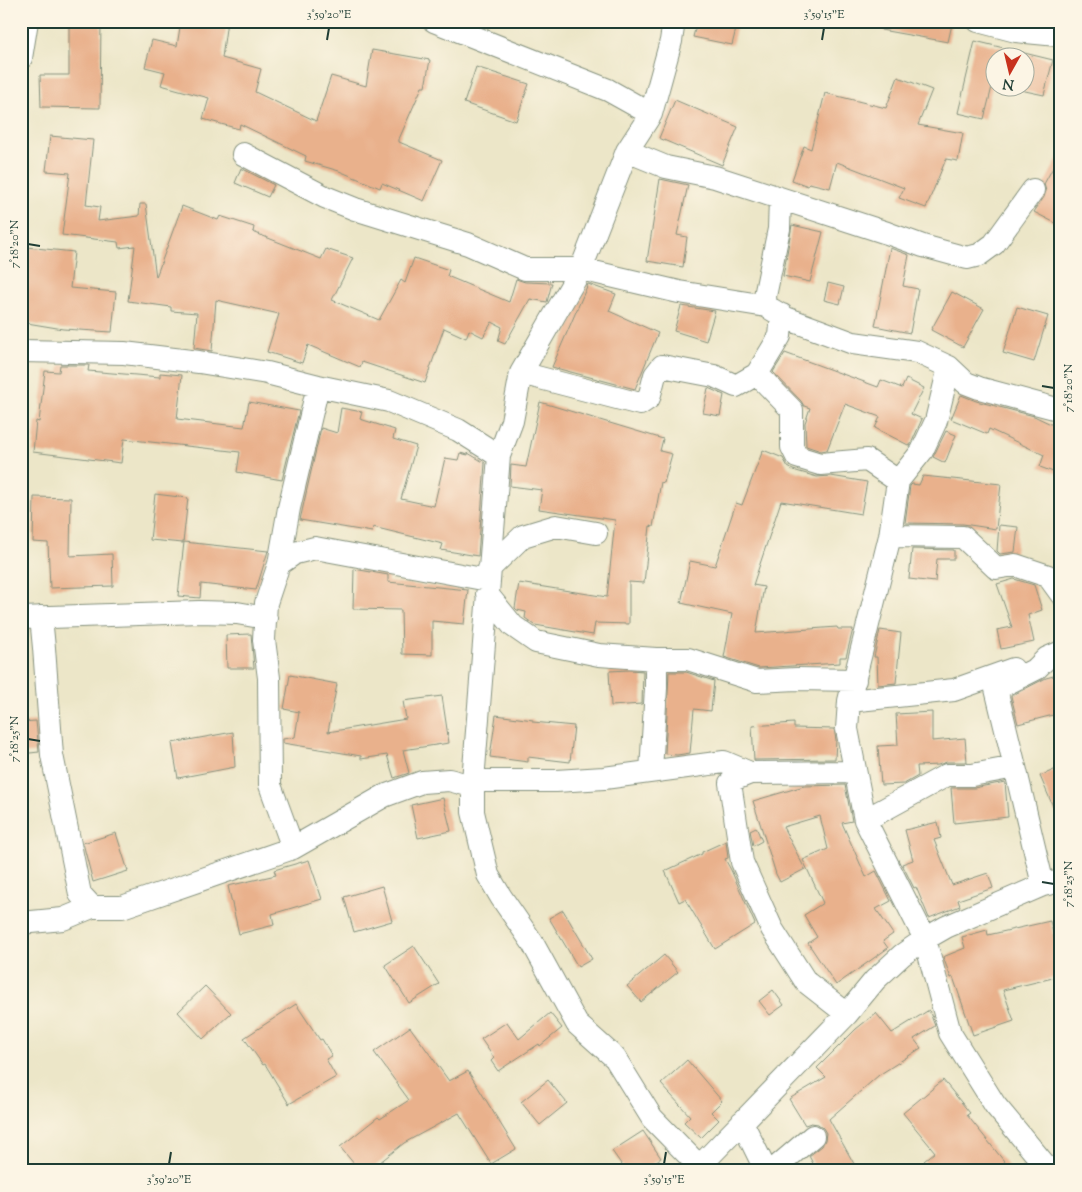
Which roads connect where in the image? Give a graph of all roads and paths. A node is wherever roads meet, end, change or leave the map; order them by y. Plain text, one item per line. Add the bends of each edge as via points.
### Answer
1 (27, 21) edge
2 (434, 21) edge
3 (674, 21) edge
4 (978, 21) edge
5 (1057, 35) dead end
6 (21, 58) edge
7 (651, 114) junction
8 (627, 151) junction
9 (243, 154) dead end
10 (1033, 190) dead end
11 (780, 199) junction
12 (581, 269) junction
13 (774, 311) junction
14 (21, 352) edge
15 (949, 367) junction
16 (520, 373) junction
17 (757, 374) junction
18 (318, 386) junction
19 (1061, 410) edge
20 (499, 456) junction
21 (898, 480) junction
22 (596, 533) dead end
23 (890, 536) junction
24 (279, 564) junction
25 (488, 581) junction
26 (1061, 594) edge
27 (31, 617) edge
28 (266, 618) junction
29 (1061, 652) edge
30 (656, 659) junction
31 (1036, 669) junction
32 (852, 691) junction
33 (1015, 767) junction
34 (651, 771) junction
35 (854, 772) junction
36 (750, 773) junction
37 (473, 783) junction
38 (865, 820) junction
39 (293, 848) junction
40 (1052, 883) edge
41 (92, 907) junction
42 (21, 923) edge
43 (925, 939) junction
44 (847, 1014) junction
45 (742, 1122) junction
46 (813, 1136) dead end
47 (697, 1169) edge
48 (766, 1171) edge
49 (772, 1171) edge
50 (1050, 1171) edge

1 - 6 street
2 - 7 street via 608,90
3 - 7 street
4 - 5 street via 1016,31
7 - 8 street
8 - 11 street via 666,167 715,177
8 - 12 street
9 - 12 street via 325,198 468,244 525,270
10 - 11 street via 994,244 979,255 966,258
11 - 13 street via 779,229 765,296
12 - 13 street
12 - 16 street
13 - 15 street via 853,343 917,352
13 - 17 street via 780,336
14 - 18 street via 124,353 189,360
15 - 19 street via 972,386
15 - 21 street via 936,421 922,452
16 - 17 street via 640,404 649,398 655,375 662,366 714,376 736,386
16 - 20 street via 512,421
17 - 21 street via 792,410 792,447 797,457 820,464 867,460
18 - 20 street via 390,400 458,430
18 - 24 street
20 - 25 street
21 - 23 street
22 - 25 street via 556,526 523,536
23 - 26 street via 963,537 996,568 1014,565 1048,576
23 - 32 street
24 - 25 street via 295,554 315,548
24 - 28 street via 266,603
25 - 30 street via 513,626 536,642 599,655
25 - 37 street
27 - 28 street via 199,612
27 - 41 street via 44,648 52,755 80,894
28 - 39 street via 264,640 269,678 270,785
29 - 31 street via 1047,658
30 - 32 street via 688,659 758,681 797,679
30 - 34 street
31 - 32 street via 1015,669 954,690
31 - 33 street via 996,689
32 - 35 street via 846,729
33 - 38 street via 972,775 947,775
33 - 40 street
34 - 36 street via 724,762
34 - 37 street via 604,778
35 - 36 street
35 - 38 street
36 - 44 street via 730,783 742,862 772,929 806,982
37 - 39 street via 449,780 422,782 384,796
37 - 47 street via 473,812 488,875 532,942 578,1024 615,1058 652,1118
38 - 43 street
39 - 41 street via 122,907
40 - 43 street via 946,927
41 - 42 street via 63,919
43 - 44 street via 902,954
43 - 50 street via 950,1033 995,1105
44 - 45 street
45 - 47 street
45 - 48 street
46 - 49 street

